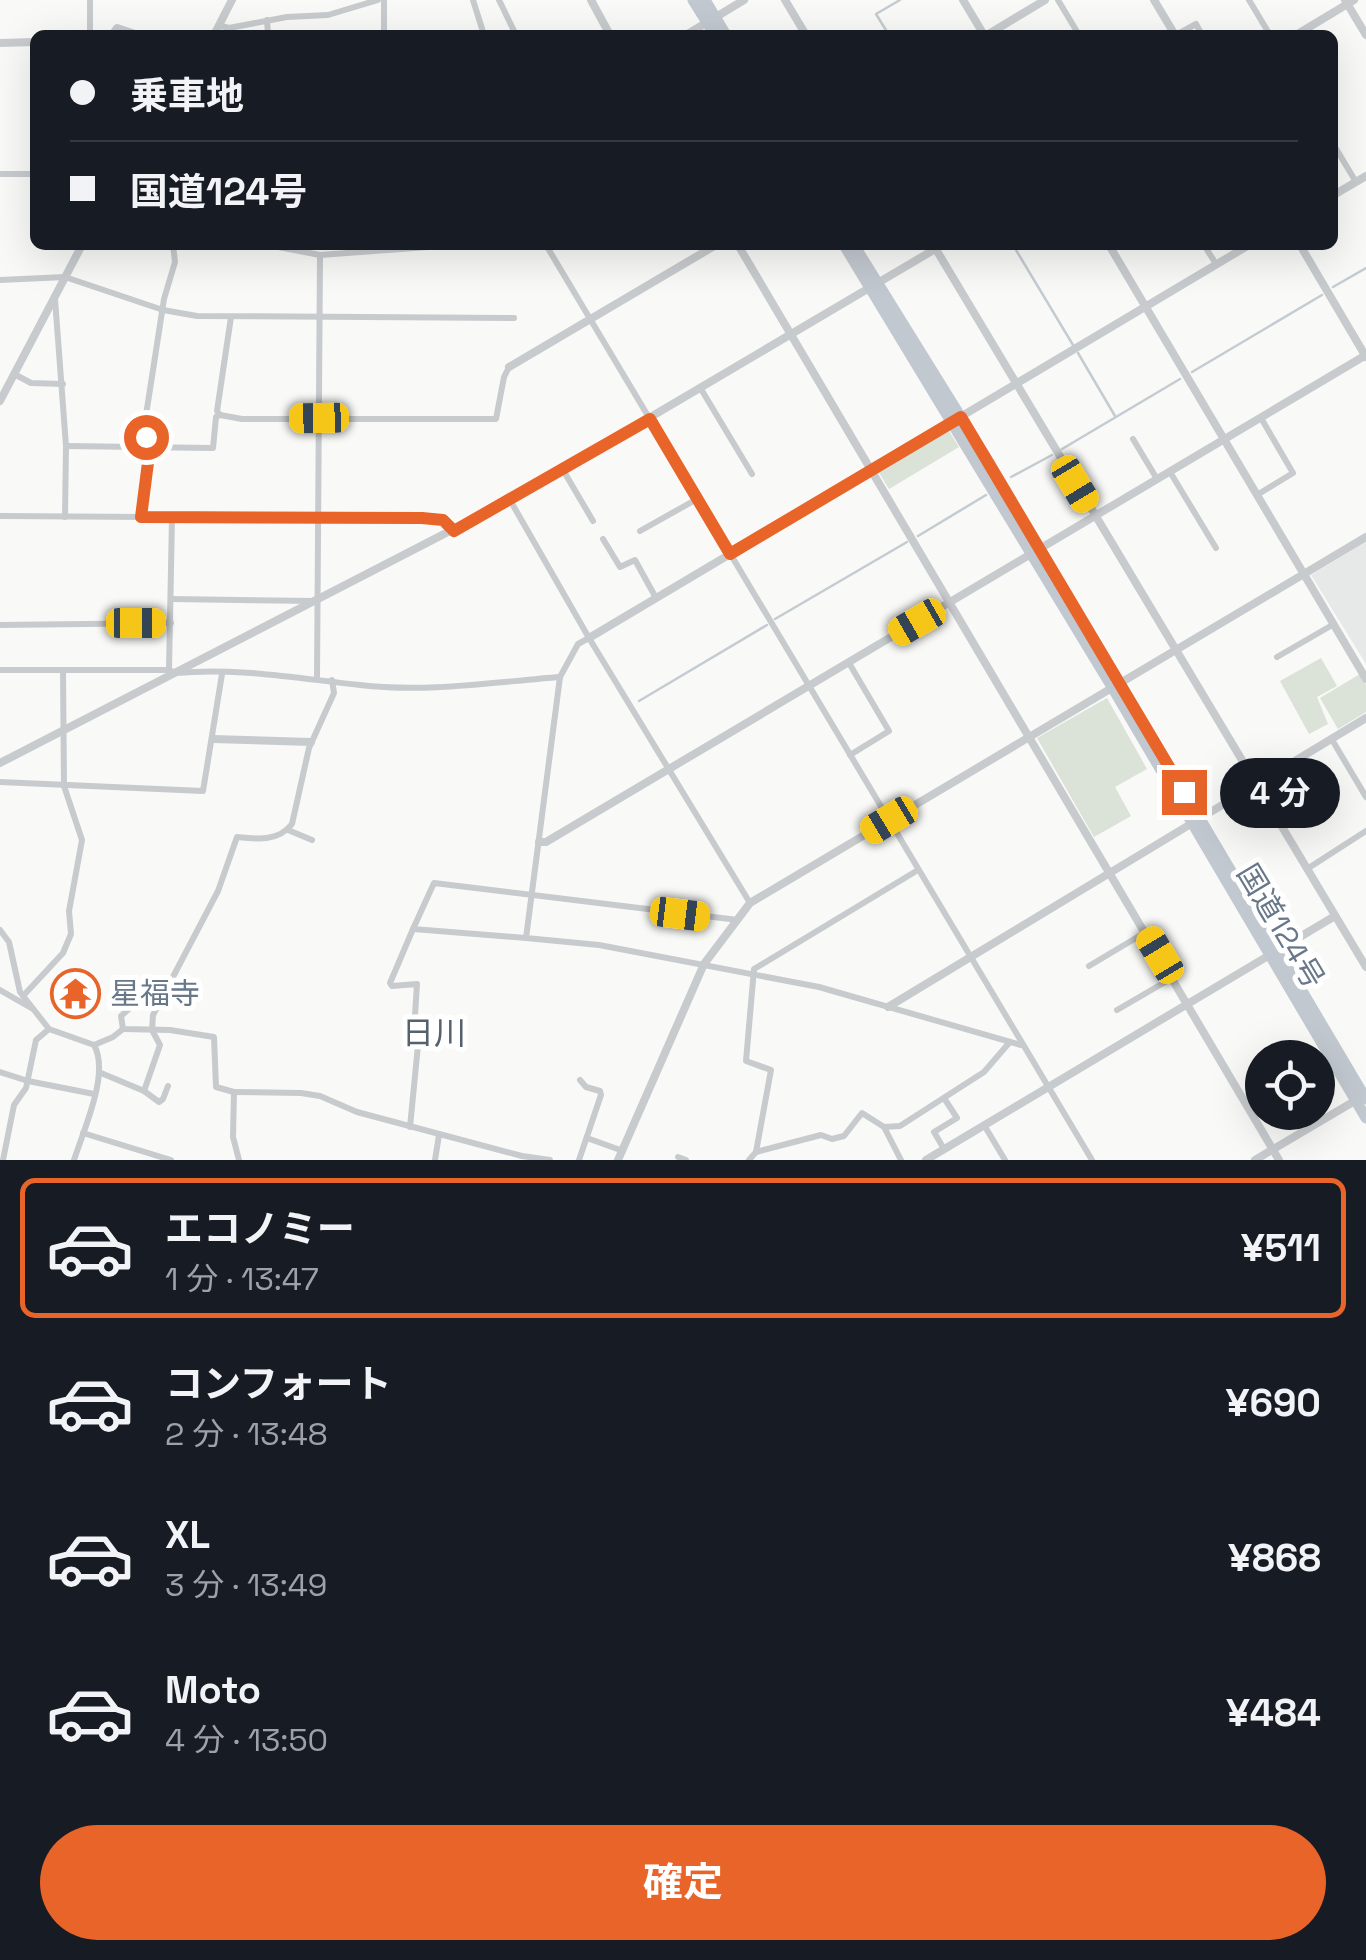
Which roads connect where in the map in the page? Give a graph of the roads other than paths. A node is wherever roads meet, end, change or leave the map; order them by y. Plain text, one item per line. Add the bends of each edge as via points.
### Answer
1 (90, 0) edge
2 (232, 0) edge
3 (381, 0) edge
4 (473, 0) edge
5 (499, 0) edge
6 (590, 0) edge
7 (693, 0) edge
8 (705, 0) edge
9 (744, 0) edge
10 (786, 0) edge
11 (964, 0) edge
12 (1046, 0) edge
13 (1058, 0) edge
14 (1154, 0) edge
15 (1249, 0) edge
16 (1349, 1) edge
17 (268, 20) junction
18 (711, 20) junction
19 (221, 26) junction
20 (90, 30) edge
21 (218, 30) edge
22 (268, 30) edge
23 (384, 30) edge
24 (482, 30) edge
25 (514, 30) edge
26 (607, 30) edge
27 (694, 30) edge
28 (714, 30) edge
29 (721, 30) edge
30 (803, 30) edge
31 (983, 30) edge
32 (995, 30) edge
33 (1076, 30) edge
34 (1173, 30) edge
35 (1267, 30) edge
36 (1304, 30) edge
37 (1366, 34) edge
38 (0, 42) edge
39 (30, 42) edge
40 (1338, 152) edge
41 (0, 174) edge
42 (30, 174) edge
43 (1366, 176) edge
44 (1356, 182) junction
45 (1338, 192) edge
46 (79, 250) edge
47 (174, 250) edge
48 (297, 250) edge
49 (380, 250) edge
50 (549, 250) edge
51 (708, 250) edge
52 (741, 250) edge
53 (848, 250) edge
54 (856, 250) edge
55 (931, 250) edge
56 (939, 250) edge
57 (1112, 250) edge
58 (1207, 250) edge
59 (1240, 250) edge
60 (1303, 250) edge
61 (320, 254) junction
62 (1216, 264) junction
63 (65, 277) junction
64 (0, 280) edge
65 (874, 285) junction
66 (54, 298) junction
67 (1146, 307) junction
68 (163, 310) junction
69 (320, 316) junction
70 (231, 317) junction
71 (514, 318) dead end
72 (590, 320) junction
73 (792, 334) junction
74 (1366, 356) edge
75 (509, 366) joint
76 (14, 374) junction
77 (63, 384) junction
78 (1016, 384) junction
79 (4, 388) edge
80 (701, 389) junction
81 (0, 401) edge
82 (220, 415) junction
83 (319, 418) junction
84 (1261, 418) junction
85 (650, 419) junction
86 (957, 420) junction
87 (1134, 439) dead end
88 (1224, 440) junction
89 (66, 446) junction
90 (150, 447) junction
91 (872, 469) junction
92 (563, 470) junction
93 (1170, 472) junction
94 (752, 474) dead end
95 (1157, 479) junction
96 (1257, 495) junction
97 (697, 498) junction
98 (510, 500) junction
99 (0, 516) edge
100 (64, 517) junction
101 (141, 517) junction
102 (172, 517) junction
103 (1095, 517) junction
104 (319, 519) junction
105 (594, 522) dead end
106 (454, 531) junction
107 (640, 532) dead end
108 (1366, 537) edge
109 (604, 539) dead end
110 (1216, 548) dead end
111 (1036, 551) junction
112 (730, 554) junction
113 (1304, 574) junction
114 (656, 598) junction
115 (171, 599) junction
116 (318, 601) junction
117 (950, 602) junction
118 (171, 623) junction
119 (0, 624) edge
120 (1334, 624) junction
121 (589, 638) junction
122 (1175, 650) junction
123 (1277, 657) dead end
124 (849, 662) junction
125 (0, 670) edge
126 (64, 670) junction
127 (173, 672) junction
128 (222, 674) junction
129 (560, 677) junction
130 (317, 678) junction
131 (1366, 678) edge
132 (332, 680) junction
133 (1116, 685) junction
134 (810, 686) junction
135 (1366, 718) edge
136 (64, 731) junction
137 (1030, 736) junction
138 (1331, 738) junction
139 (213, 739) junction
140 (311, 742) junction
141 (850, 755) junction
142 (0, 763) edge
143 (670, 770) junction
144 (0, 782) edge
145 (1256, 783) junction
146 (64, 786) junction
147 (1366, 797) edge
148 (889, 820) junction
149 (1195, 820) junction
150 (288, 830) junction
151 (1366, 831) edge
152 (312, 840) dead end
153 (538, 842) junction
154 (1307, 869) junction
155 (918, 870) junction
156 (1110, 872) junction
157 (532, 896) junction
158 (750, 903) junction
159 (1335, 916) junction
160 (738, 920) junction
161 (413, 929) junction
162 (0, 930) edge
163 (1146, 932) junction
164 (526, 938) junction
165 (1274, 953) junction
166 (970, 956) junction
167 (704, 964) junction
168 (1365, 964) edge
169 (1089, 966) dead end
170 (754, 973) junction
171 (1173, 978) junction
172 (139, 984) dead end
173 (0, 990) edge
174 (22, 996) junction
175 (1188, 1003) junction
176 (888, 1007) junction
177 (1117, 1010) dead end
178 (38, 1012) junction
179 (49, 1028) junction
180 (123, 1029) junction
181 (152, 1030) junction
182 (1009, 1043) junction
183 (94, 1044) junction
184 (1022, 1046) junction
185 (0, 1072) edge
186 (101, 1073) junction
187 (580, 1080) dead end
188 (28, 1081) junction
189 (168, 1086) dead end
190 (1048, 1086) junction
191 (144, 1092) junction
192 (234, 1092) junction
193 (94, 1094) junction
194 (1363, 1097) edge
195 (944, 1098) junction
196 (1366, 1118) edge
197 (984, 1125) junction
198 (410, 1126) junction
199 (884, 1127) junction
200 (83, 1134) junction
201 (440, 1135) junction
202 (587, 1138) junction
203 (1274, 1148) junction
204 (944, 1149) junction
205 (756, 1152) junction
206 (621, 1157) edge
207 (1090, 1157) edge
208 (3, 1160) edge
209 (74, 1160) edge
210 (172, 1160) edge
211 (239, 1160) edge
212 (436, 1160) edge
213 (550, 1160) edge
214 (578, 1160) edge
215 (749, 1160) edge
216 (901, 1160) edge
217 (926, 1160) edge
218 (1005, 1160) edge
219 (1076, 1160) edge
220 (1254, 1160) edge
221 (1279, 1160) edge

1 - 20 street
2 - 19 street
3 - 17 street via 328,15
3 - 23 street
4 - 24 street
5 - 25 street
6 - 26 street
7 - 18 highway
8 - 18 highway
9 - 18 street
10 - 30 street
11 - 31 street
12 - 32 street
13 - 33 street
14 - 34 street
15 - 35 street
16 - 36 street
16 - 37 street
17 - 19 street
17 - 22 street
18 - 27 street
18 - 28 highway
18 - 29 highway
19 - 21 street
38 - 39 street
40 - 44 street
41 - 42 street
43 - 44 street
44 - 45 street
46 - 63 street
47 - 68 street
48 - 61 street
49 - 61 street
50 - 72 street
51 - 72 street
52 - 73 street
53 - 65 highway, 国道124号
54 - 65 highway, 国道124号
55 - 65 street
56 - 78 street
57 - 67 street
58 - 62 street
59 - 62 street
60 - 74 street
61 - 69 street
62 - 67 street
63 - 64 street
63 - 66 street
63 - 68 street
65 - 73 street
65 - 86 highway, 国道124号
66 - 76 street
66 - 77 street
67 - 78 street
67 - 88 street
68 - 70 street
68 - 90 street via 144,428
69 - 70 street
69 - 71 street
69 - 83 street
70 - 82 street
72 - 75 street
72 - 85 street
73 - 80 street
73 - 91 street
74 - 84 street
75 - 83 street via 496,419
76 - 77 street
76 - 79 street
77 - 89 street
78 - 86 street
78 - 103 street
79 - 81 street
80 - 85 street
80 - 94 street
82 - 83 street
82 - 90 street via 214,448
83 - 104 street
84 - 88 street
84 - 96 street via 1293,473
85 - 92 street
85 - 97 street
86 - 91 street
86 - 111 highway, 国道124号
87 - 95 street
88 - 93 street
88 - 96 street
89 - 90 street
89 - 100 street
90 - 101 street
91 - 112 street
91 - 117 street
92 - 98 street
92 - 105 street
93 - 95 street
93 - 110 street
95 - 103 street
96 - 113 street
97 - 107 street
97 - 112 street
98 - 106 street
98 - 121 street
99 - 100 street
100 - 101 street
101 - 102 street
102 - 104 street
102 - 115 street
103 - 111 street
103 - 122 street
104 - 106 street via 422,518 443,520
104 - 116 street
106 - 116 street
108 - 113 street
109 - 114 street via 620,567 636,560
111 - 117 street
111 - 133 highway, 国道124号
112 - 114 street
112 - 134 street
113 - 120 street
113 - 122 street
114 - 121 street
115 - 116 street
115 - 118 street
116 - 127 street
116 - 130 street
117 - 124 street
117 - 137 street
118 - 119 street
118 - 127 street
120 - 123 street
120 - 131 street
121 - 129 street via 578,644
121 - 143 street
122 - 133 street
122 - 145 street
124 - 134 street
124 - 141 street via 889,731
125 - 126 street
126 - 127 street
126 - 136 street
127 - 128 street
127 - 136 street
128 - 130 street
128 - 139 street
129 - 132 street via 428,686
129 - 153 street
130 - 132 street
132 - 140 street via 328,710
133 - 137 street
133 - 149 highway, 国道124号
134 - 141 street
134 - 143 street
135 - 138 street
136 - 142 street
136 - 146 street
137 - 148 street
137 - 156 street
138 - 145 street
138 - 147 street
139 - 140 street
139 - 146 street via 203,791
140 - 150 street
141 - 148 street
143 - 153 street
143 - 158 street
144 - 146 street
145 - 149 street
145 - 154 street
146 - 174 street via 82,840 70,942
148 - 155 street
148 - 158 street
149 - 156 street
149 - 165 highway, 国道124号
150 - 152 street
150 - 181 street via 270,838 238,837 218,891 156,1006
151 - 154 street
153 - 157 street
154 - 159 street
155 - 166 street
155 - 170 street
156 - 163 street
156 - 166 street
157 - 160 street
157 - 161 street via 434,883
157 - 164 street
158 - 160 street
159 - 165 street
159 - 168 street
160 - 167 street
161 - 164 street
161 - 198 street via 390,983 416,984 419,1034
162 - 174 street
163 - 169 street
163 - 171 street
164 - 167 street
165 - 175 street
165 - 194 highway, 国道124号
166 - 176 street
166 - 184 street
167 - 170 street
167 - 206 street
170 - 176 street
170 - 205 street via 746,1060 772,1070
171 - 175 street
171 - 177 street
172 - 180 street via 121,1016
173 - 178 street
174 - 178 street
175 - 190 street
175 - 203 street
176 - 182 street
178 - 179 street
179 - 183 street
179 - 188 street via 36,1040
180 - 181 street
180 - 183 street
181 - 191 street via 160,1045
181 - 192 street via 214,1037 216,1087
182 - 184 street
182 - 195 street via 984,1072
183 - 186 street
184 - 190 street
185 - 188 street
186 - 191 street
186 - 193 street
187 - 202 street via 601,1095
188 - 193 street
188 - 208 street via 14,1105
189 - 191 street via 159,1102
190 - 197 street
190 - 207 street
192 - 198 street via 301,1092
192 - 211 street
193 - 200 street
194 - 196 highway, 国道124号
194 - 203 street
195 - 199 street via 900,1126
195 - 204 street via 958,1118 934,1132
197 - 204 street
197 - 218 street
198 - 201 street
199 - 205 street via 862,1113 844,1136 821,1135
199 - 216 street
200 - 209 street
200 - 210 street
201 - 212 street
201 - 213 street
202 - 206 street
202 - 214 street
203 - 220 street
203 - 221 street
204 - 217 street
205 - 215 street
207 - 219 street

